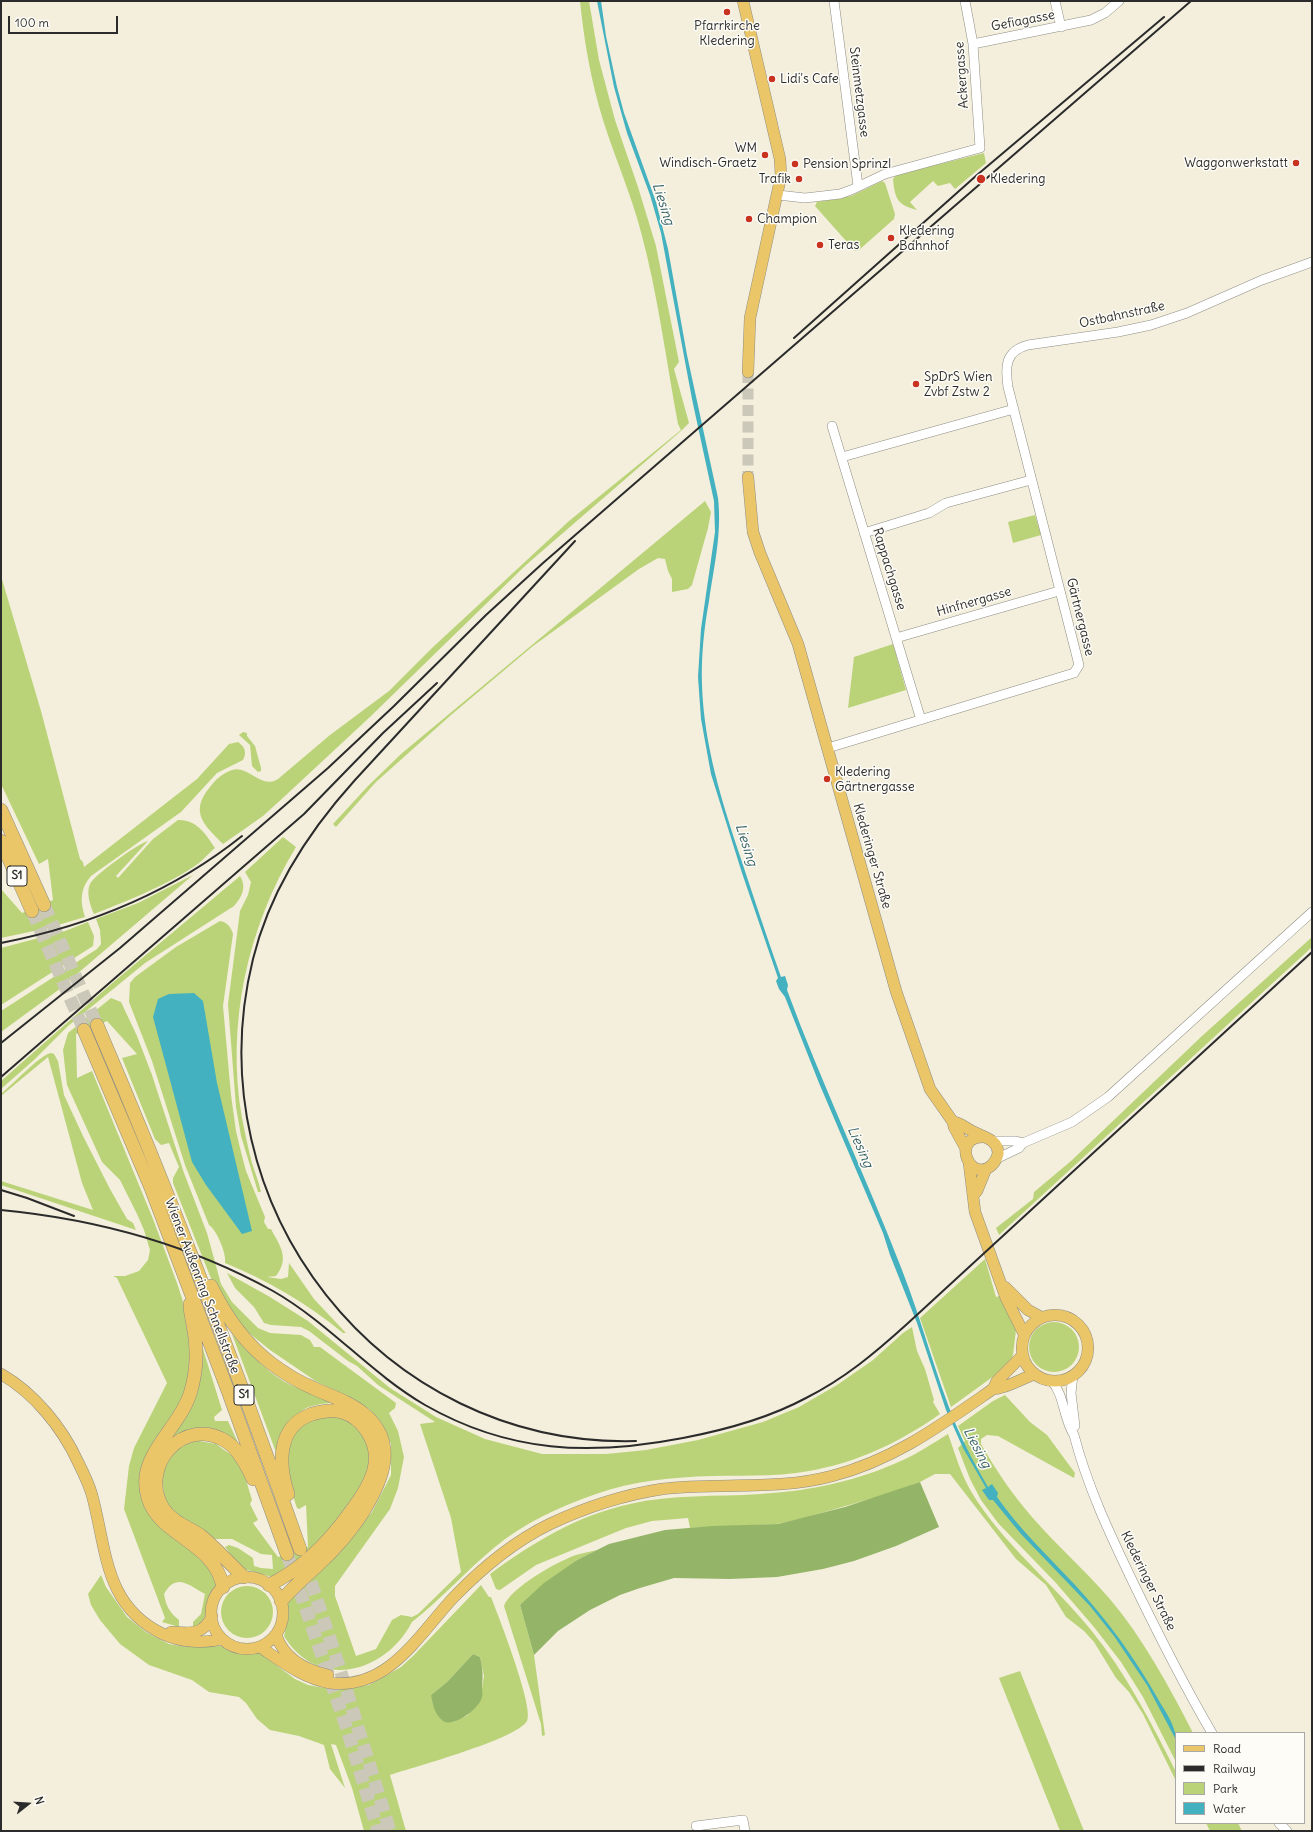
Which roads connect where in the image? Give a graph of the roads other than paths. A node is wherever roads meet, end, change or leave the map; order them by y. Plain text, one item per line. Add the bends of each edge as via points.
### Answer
1 (743, 1) edge
2 (834, 1) edge
3 (965, 1) edge
4 (1055, 1) edge
5 (1119, 1) edge
6 (1061, 27) junction
7 (974, 44) junction
8 (858, 186) junction
9 (778, 195) junction
10 (1312, 262) edge
11 (748, 372) tunnel mouth
12 (1008, 387) joint
13 (1014, 409) junction
14 (832, 426) dead end
15 (842, 458) junction
16 (748, 477) tunnel mouth
17 (1031, 480) junction
18 (864, 533) junction
19 (1060, 591) junction
20 (896, 638) junction
21 (921, 720) junction
22 (828, 748) junction
23 (1, 810) edge
24 (1, 841) edge
25 (1312, 912) edge
26 (97, 1025) tunnel mouth
27 (84, 1030) tunnel mouth
28 (953, 1122) junction
29 (989, 1139) junction
30 (1023, 1143) junction
31 (966, 1149) junction
32 (996, 1159) junction
33 (969, 1163) junction
34 (986, 1169) junction
35 (974, 1194) junction
36 (196, 1269) junction
37 (1002, 1285) junction
38 (191, 1291) junction
39 (1041, 1317) junction
40 (1024, 1334) junction
41 (1022, 1356) junction
42 (1, 1374) edge
43 (1035, 1374) junction
44 (1073, 1375) junction
45 (1052, 1381) junction
46 (993, 1389) junction
47 (1074, 1435) junction
48 (270, 1507) junction
49 (290, 1522) junction
50 (300, 1550) tunnel mouth
51 (287, 1554) tunnel mouth
52 (244, 1578) junction
53 (269, 1585) junction
54 (223, 1587) junction
55 (281, 1601) junction
56 (212, 1616) junction
57 (156, 1630) junction
58 (276, 1635) junction
59 (222, 1639) junction
60 (416, 1639) junction
61 (260, 1646) junction
62 (1211, 1732) edge
63 (696, 1826) dead end
64 (745, 1831) edge

1 - 9 main road via 780,159
2 - 8 street, Steinmetzgasse
3 - 7 street, Ackergasse
4 - 6 street
5 - 6 street, Gefiagasse via 1091,20
6 - 7 street, Gefiagasse
7 - 8 street, Ackergasse via 980,148 885,174
8 - 9 street via 840,194 817,197
9 - 11 main road via 750,318
10 - 12 street, Ostbahnstraße via 1151,325 1022,346 1012,352 1007,363
12 - 13 street, Gärtnergasse
13 - 15 street
13 - 17 street, Gärtnergasse
14 - 15 street, Rappachgasse
15 - 18 street, Rappachgasse
16 - 22 main road, Klederinger Straße via 753,532 798,644
17 - 18 street via 946,503 929,513
17 - 19 street, Gärtnergasse
18 - 20 street, Rappachgasse
19 - 20 street, Hinfnergasse
19 - 21 street, Gärtnergasse via 1079,665 1074,673
20 - 21 street, Rappachgasse
21 - 22 street, Gärtnergasse
22 - 28 main road, Klederinger Straße via 896,991 930,1089
23 - 24 highway, S1 via 38,908
25 - 30 street via 1108,1097 1072,1122
26 - 36 highway, Wiener Außenring Schnellstraße / S1 via 163,1182
27 - 38 highway, Wiener Außenring Schnellstraße / S1 via 128,1129
28 - 29 main road, Klederinger Straße via 958,1122
28 - 31 main road, Klederinger Straße
29 - 30 street
29 - 31 main road via 975,1138
29 - 32 main road via 997,1150
30 - 32 street via 1019,1148
31 - 33 main road via 966,1159
32 - 34 main road
33 - 34 main road via 977,1168
33 - 35 main road via 971,1190
34 - 35 main road
35 - 37 main road via 975,1212
36 - 49 highway, Wiener Außenring Schnellstraße / S1
36 - 55 highway via 208,1281 236,1330 252,1347 288,1375 365,1414 377,1429 383,1446 385,1465 379,1484 362,1513 324,1558
37 - 39 main road via 1028,1310
37 - 40 main road
38 - 48 highway, Wiener Außenring Schnellstraße / S1
38 - 54 highway via 190,1311 197,1352 195,1376 180,1414 154,1450 145,1484 149,1500 157,1513 168,1526 208,1557 220,1573
39 - 40 main road
39 - 44 main road via 1057,1314 1067,1317 1083,1331 1087,1353 1084,1364
40 - 41 main road
41 - 43 main road
41 - 46 main road via 997,1381
42 - 57 main road via 36,1403 60,1429 78,1461 91,1494 108,1571 117,1591 128,1608
43 - 45 main road
43 - 46 main road via 1002,1388
44 - 45 main road
44 - 47 street, Klederinger Straße
45 - 47 street, Klederinger Straße via 1058,1388
46 - 60 main road via 888,1457 831,1476 769,1486 662,1489 619,1497 583,1509 515,1544 456,1596
47 - 62 street, Klederinger Straße via 1091,1490 1110,1533 1187,1689
48 - 51 highway, Wiener Außenring Schnellstraße / S1
48 - 52 highway via 239,1454 216,1436 200,1435 180,1440 167,1450 159,1464 155,1483 164,1509 173,1519 199,1535
49 - 50 highway, Wiener Außenring Schnellstraße / S1
49 - 53 highway via 290,1501 285,1485 283,1462 287,1436 299,1420 324,1410 342,1412 358,1421 369,1433 375,1448 375,1464 370,1480 347,1517 313,1556 285,1578
52 - 53 main road via 257,1579
52 - 54 main road via 233,1580
53 - 55 main road
54 - 56 main road via 213,1601
55 - 58 main road via 282,1620
56 - 57 main road via 204,1629 189,1633
56 - 59 main road via 216,1631
57 - 59 main road via 186,1641
58 - 60 main road via 279,1644 297,1663 334,1676 351,1675 377,1666
58 - 61 main road
59 - 61 main road via 240,1648
60 - 61 main road via 409,1650 386,1669 375,1675 346,1683 330,1683 310,1678
63 - 64 street via 743,1820

